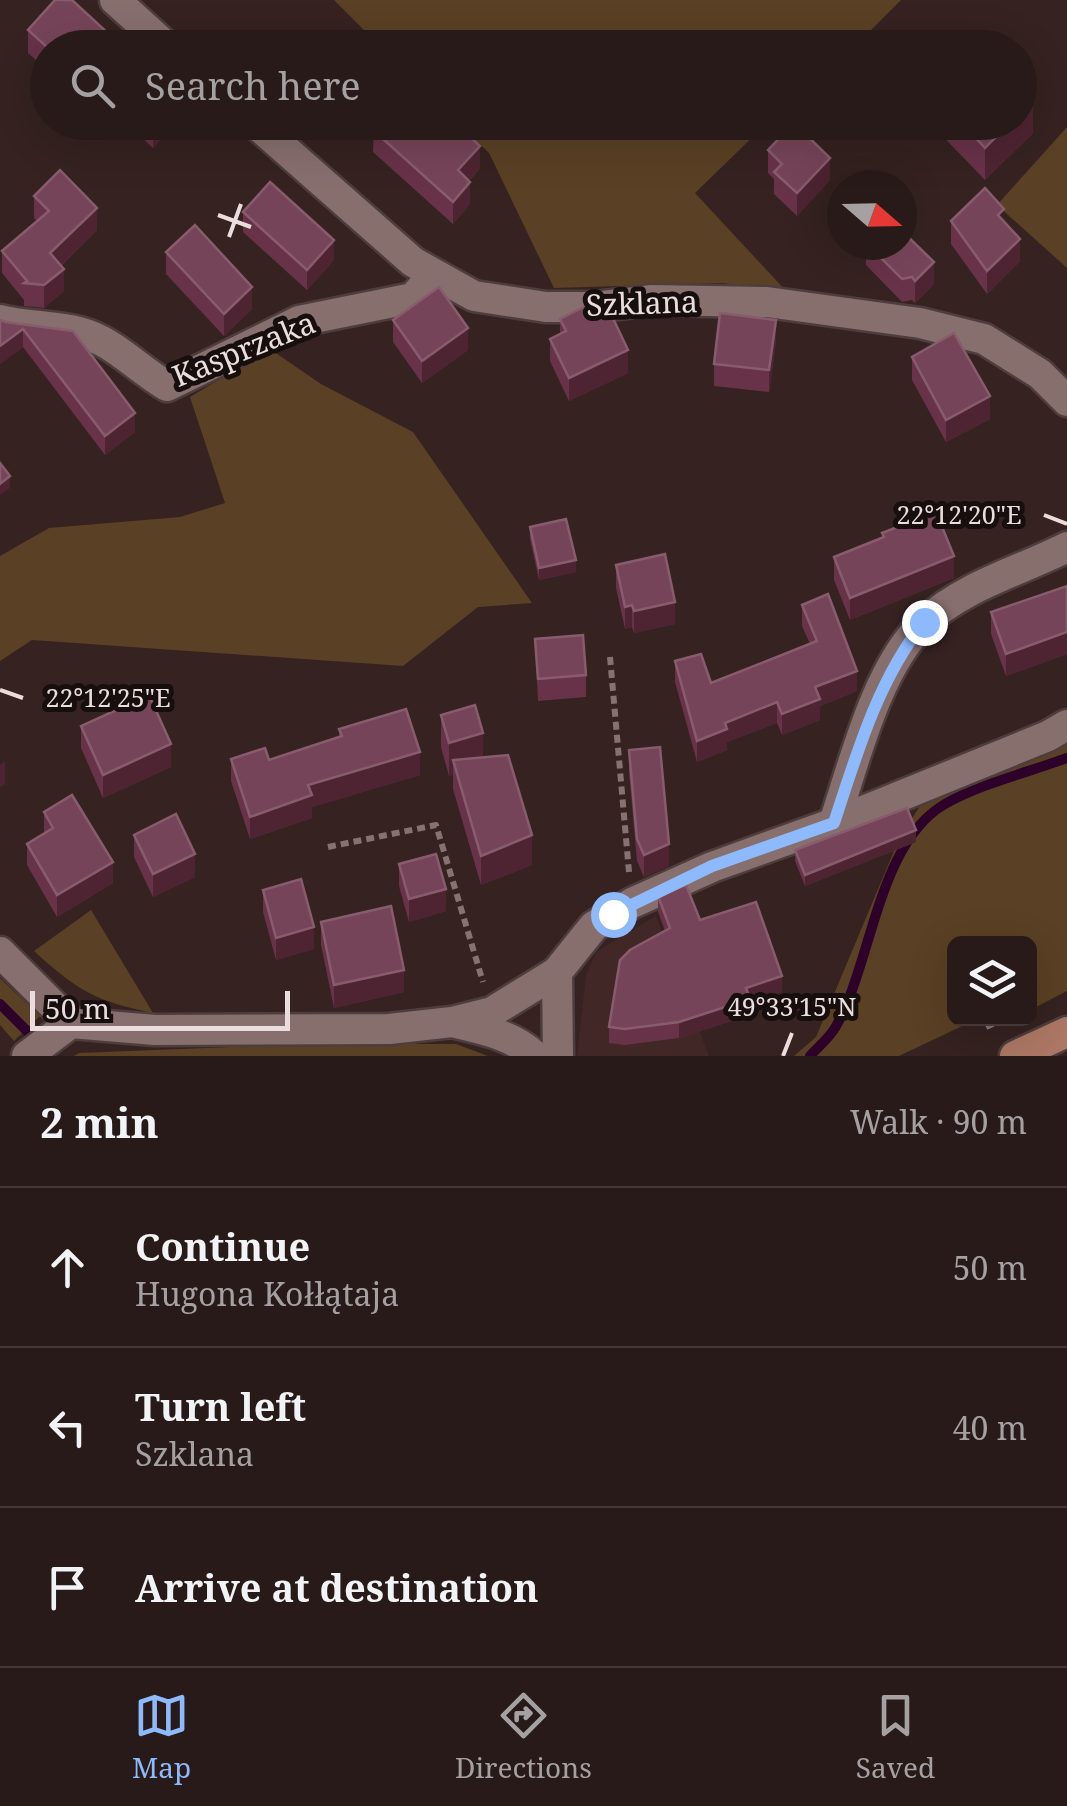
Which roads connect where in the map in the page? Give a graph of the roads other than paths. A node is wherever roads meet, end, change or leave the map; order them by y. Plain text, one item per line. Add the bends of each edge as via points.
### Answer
1 (115, 0) edge
2 (148, 30) edge
3 (274, 140) edge
4 (433, 276) junction
5 (0, 320) edge
6 (1067, 401) edge
7 (1067, 547) edge
8 (1067, 725) edge
9 (834, 823) junction
10 (0, 952) edge
11 (557, 972) junction
12 (452, 1022) junction
13 (71, 1023) junction
14 (1067, 1032) edge
15 (27, 1056) edge
16 (535, 1056) edge
17 (558, 1056) edge
18 (1015, 1056) edge

1 - 2 street
3 - 4 street, Szklana
4 - 5 street, Kasprzaka via 413,298 299,321 167,386 122,352 80,332
4 - 6 street, Szklana via 474,296 546,307 768,302 920,323 984,338 1040,374
7 - 9 street via 966,594 924,622 880,695
8 - 9 street
9 - 11 street via 712,866 632,904 594,926
10 - 13 street
11 - 12 street via 492,1012
11 - 17 street
12 - 13 street via 389,1029 155,1030
12 - 16 street via 494,1032
13 - 15 street
14 - 18 main road

